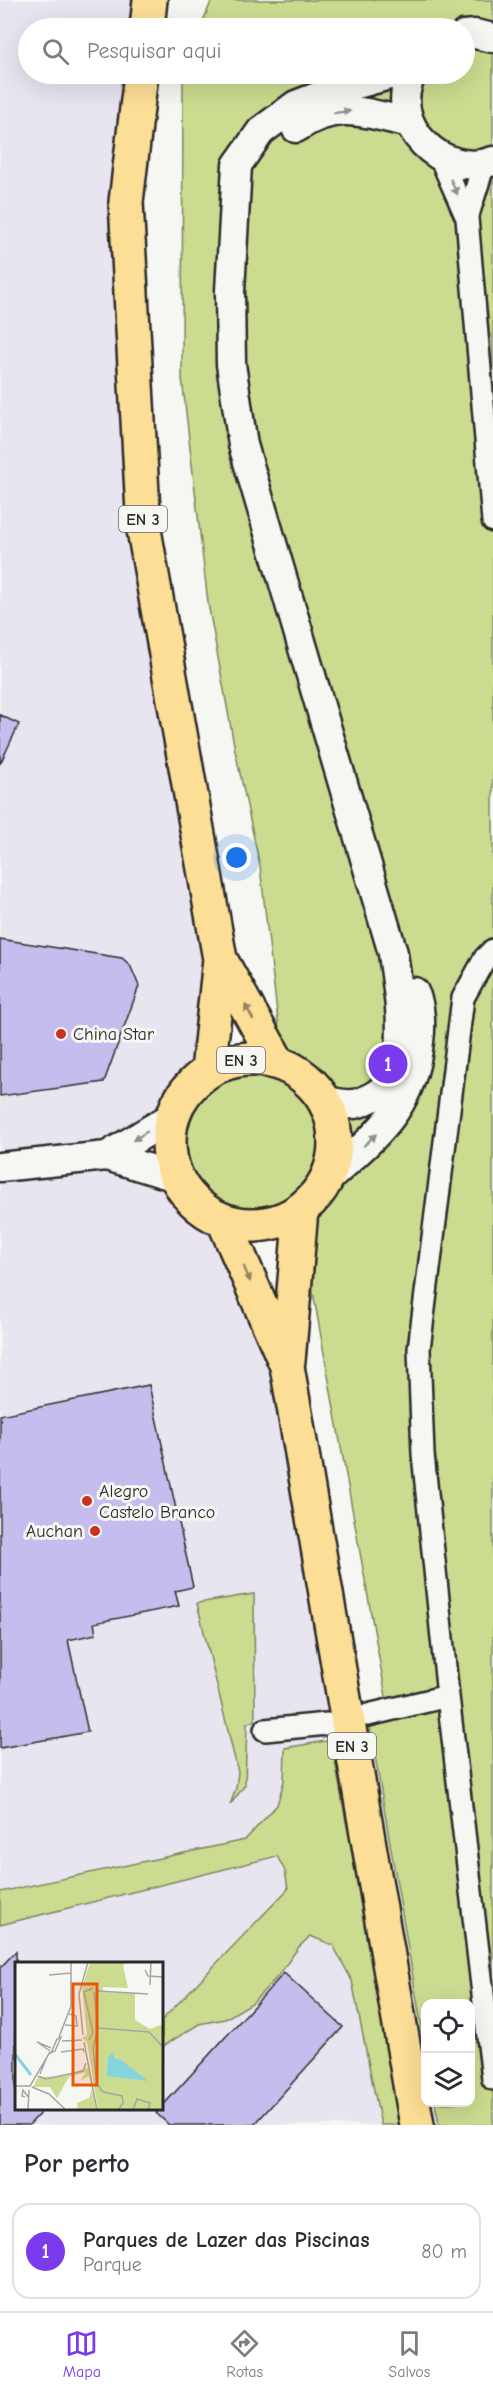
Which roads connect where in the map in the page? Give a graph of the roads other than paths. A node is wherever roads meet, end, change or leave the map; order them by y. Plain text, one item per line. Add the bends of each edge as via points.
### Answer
1 (150, 0) edge
2 (148, 18) edge
3 (475, 34) edge
4 (493, 38) edge
5 (140, 84) edge
6 (357, 84) edge
7 (408, 84) edge
8 (410, 123) junction
9 (440, 157) junction
10 (488, 162) edge
11 (468, 218) junction
12 (233, 219) junction
13 (493, 521) edge
14 (493, 950) edge
15 (393, 953) junction
16 (220, 959) junction
17 (278, 1063) junction
18 (208, 1071) junction
19 (326, 1101) junction
20 (173, 1116) junction
21 (108, 1156) junction
22 (0, 1167) edge
23 (176, 1177) junction
24 (327, 1180) junction
25 (301, 1210) junction
26 (224, 1221) junction
27 (287, 1366) junction
28 (448, 1696) junction
29 (368, 1715) dead end
30 (327, 1724) dead end
31 (265, 1730) dead end
32 (493, 2079) edge
33 (417, 2125) edge

1 - 2 main road
3 - 4 street
5 - 16 main road, EN 3 via 126,202 144,530
6 - 12 street via 296,105 261,131 237,165
7 - 8 street via 406,101
8 - 9 street via 422,143
12 -> 8 street via 255,172 280,138 312,117 348,110
9 - 10 street via 461,165
9 -> 11 street
10 - 11 street
11 - 13 street
12 - 15 street via 231,364 243,446
14 - 28 street via 463,998 419,1349 423,1454
15 - 19 street via 401,1016 399,1056 392,1080 378,1096 355,1104
24 -> 15 street via 381,1130 401,1104 416,1067 420,1030 416,996
17 -> 16 main road, EN 3
16 - 18 main road, EN 3
17 - 18 main road, EN 3 via 254,1059 230,1062
17 - 19 main road, EN 3 via 305,1078
18 - 20 main road, EN 3 via 187,1090
19 - 24 main road, EN 3 via 336,1141
20 -> 21 street
20 - 23 main road, EN 3 via 169,1147
21 - 22 street
21 - 23 street
23 - 26 main road, EN 3 via 204,1211
24 - 25 main road, EN 3
25 - 26 main road, EN 3 via 264,1225
25 - 27 main road, EN 3
26 -> 27 main road, EN 3
27 - 33 main road, EN 3
28 - 29 street
28 - 32 street
30 - 31 street

